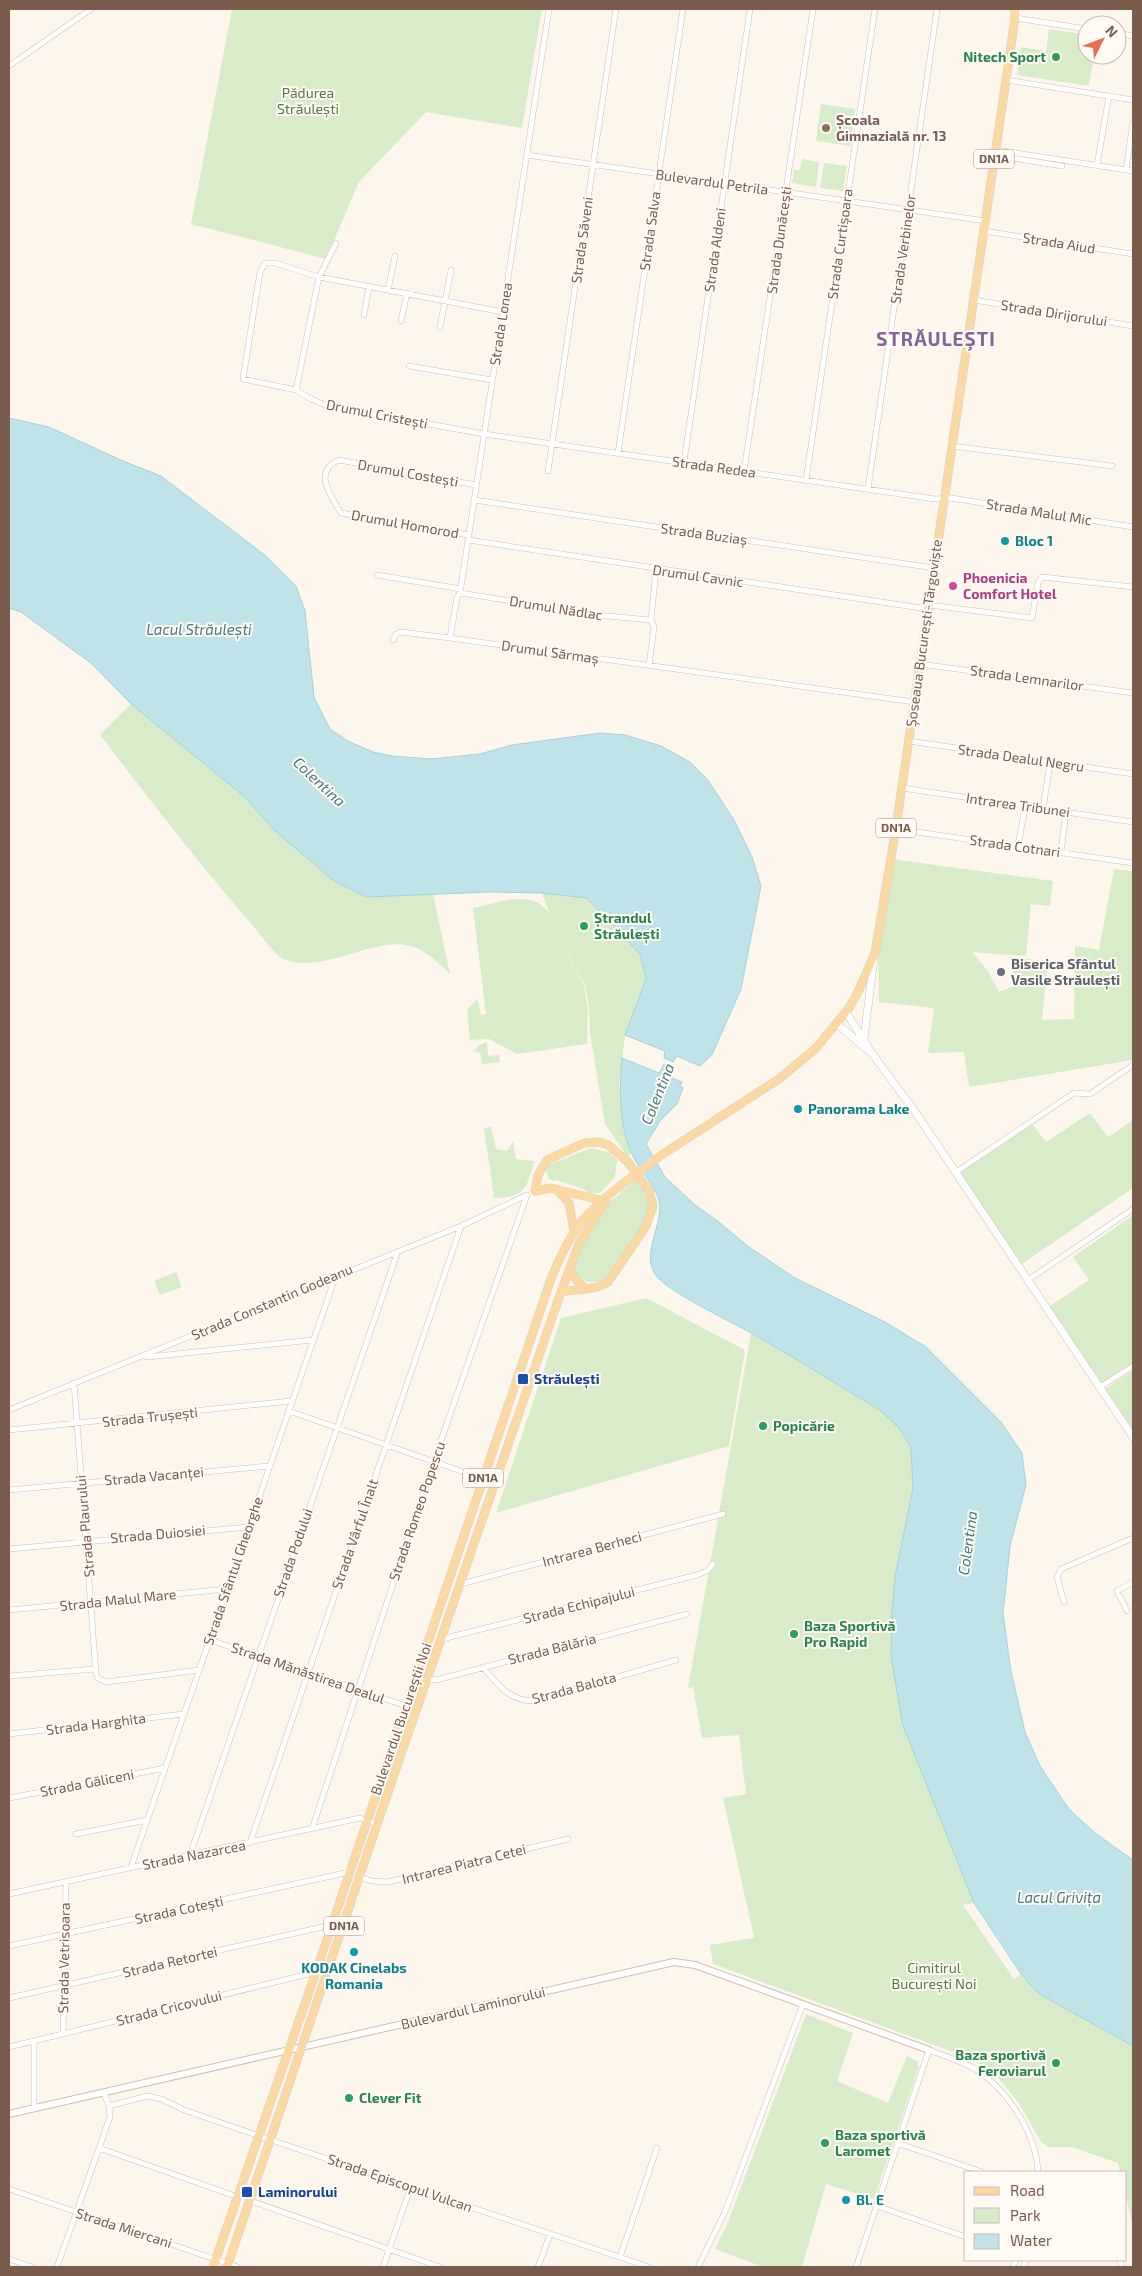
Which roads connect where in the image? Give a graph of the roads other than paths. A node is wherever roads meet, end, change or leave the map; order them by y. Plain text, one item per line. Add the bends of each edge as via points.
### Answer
1 (91, 9) edge
2 (549, 9) edge
3 (616, 9) edge
4 (683, 9) edge
5 (750, 9) edge
6 (813, 9) edge
7 (875, 9) edge
8 (938, 9) edge
9 (1014, 9) edge
10 (1019, 9) edge
11 (1015, 18) junction
12 (1077, 27) edge
13 (9, 66) edge
14 (1006, 80) junction
15 (1109, 96) junction
16 (1133, 100) edge
17 (1133, 122) edge
18 (995, 152) junction
19 (527, 155) junction
20 (593, 165) junction
21 (1097, 165) junction
22 (1062, 166) dead end
23 (1126, 170) junction
24 (1133, 171) edge
25 (659, 174) junction
26 (725, 184) junction
27 (786, 192) junction
28 (847, 201) junction
29 (908, 210) junction
30 (986, 221) junction
31 (984, 231) junction
32 (336, 243) dead end
33 (1133, 254) edge
34 (394, 256) dead end
35 (450, 270) dead end
36 (319, 277) junction
37 (369, 286) junction
38 (388, 290) junction
39 (407, 294) junction
40 (974, 300) junction
41 (444, 301) junction
42 (503, 312) junction
43 (364, 315) dead end
44 (401, 321) dead end
45 (1133, 326) edge
46 (440, 327) dead end
47 (409, 366) dead end
48 (492, 380) junction
49 (296, 390) junction
50 (484, 434) junction
51 (552, 443) junction
52 (952, 446) junction
53 (618, 453) junction
54 (684, 462) junction
55 (1112, 466) dead end
56 (548, 471) dead end
57 (744, 471) junction
58 (806, 480) junction
59 (476, 485) junction
60 (868, 489) junction
61 (944, 499) junction
62 (474, 500) junction
63 (341, 513) joint
64 (1133, 528) edge
65 (468, 538) junction
66 (934, 568) junction
67 (656, 570) junction
68 (377, 575) dead end
69 (1133, 587) edge
70 (461, 591) junction
71 (929, 607) junction
72 (651, 620) junction
73 (450, 638) junction
74 (393, 640) dead end
75 (920, 664) junction
76 (649, 666) junction
77 (1133, 693) edge
78 (914, 702) junction
79 (909, 741) junction
80 (1050, 763) junction
81 (1133, 774) edge
82 (902, 788) junction
83 (1025, 806) junction
84 (1043, 809) junction
85 (1066, 813) junction
86 (1133, 822) edge
87 (896, 829) junction
88 (1018, 846) junction
89 (1061, 852) junction
90 (1133, 863) edge
91 (875, 953) junction
92 (846, 1012) junction
93 (837, 1024) junction
94 (864, 1039) junction
95 (870, 1052) junction
96 (1133, 1065) edge
97 (663, 1154) joint
98 (956, 1172) junction
99 (616, 1188) junction
100 (556, 1189) junction
101 (531, 1193) junction
102 (600, 1200) junction
103 (1133, 1209) edge
104 (461, 1226) junction
105 (574, 1231) junction
106 (398, 1251) junction
107 (569, 1271) junction
108 (336, 1276) junction
109 (1028, 1280) junction
110 (583, 1287) junction
111 (561, 1292) junction
112 (313, 1340) junction
113 (140, 1358) junction
114 (1133, 1366) edge
115 (74, 1383) junction
116 (1100, 1387) junction
117 (291, 1401) junction
118 (9, 1410) edge
119 (289, 1411) junction
120 (78, 1425) junction
121 (336, 1426) junction
122 (9, 1430) edge
123 (1133, 1436) edge
124 (385, 1443) junction
125 (434, 1460) junction
126 (269, 1466) junction
127 (483, 1478) junction
128 (80, 1483) junction
129 (495, 1483) junction
130 (9, 1490) edge
131 (723, 1514) dead end
132 (248, 1527) junction
133 (1133, 1538) edge
134 (86, 1541) junction
135 (9, 1549) edge
136 (713, 1564) dead end
137 (1133, 1582) edge
138 (461, 1584) junction
139 (227, 1589) junction
140 (91, 1602) junction
141 (1064, 1602) dead end
142 (9, 1610) edge
143 (1128, 1611) dead end
144 (687, 1614) dead end
145 (442, 1639) junction
146 (210, 1640) junction
147 (258, 1656) junction
148 (676, 1660) dead end
149 (483, 1667) junction
150 (95, 1669) junction
151 (199, 1670) junction
152 (308, 1673) junction
153 (9, 1676) edge
154 (416, 1677) junction
155 (428, 1680) junction
156 (357, 1690) junction
157 (406, 1706) junction
158 (184, 1714) junction
159 (9, 1734) edge
160 (165, 1768) junction
161 (9, 1798) edge
162 (148, 1820) junction
163 (367, 1820) junction
164 (378, 1824) junction
165 (312, 1829) junction
166 (76, 1834) dead end
167 (568, 1839) dead end
168 (250, 1843) junction
169 (190, 1855) junction
170 (131, 1867) junction
171 (350, 1872) junction
172 (360, 1877) junction
173 (66, 1882) junction
174 (9, 1894) edge
175 (331, 1925) junction
176 (64, 1935) junction
177 (9, 1946) edge
178 (329, 1969) junction
179 (316, 1972) junction
180 (64, 1986) junction
181 (9, 1998) edge
182 (803, 2004) junction
183 (308, 2033) junction
184 (63, 2034) junction
185 (34, 2042) junction
186 (318, 2043) junction
187 (303, 2047) junction
188 (9, 2048) edge
189 (289, 2050) junction
190 (929, 2050) junction
191 (104, 2093) junction
192 (109, 2106) junction
193 (34, 2108) junction
194 (9, 2114) edge
195 (259, 2136) junction
196 (272, 2140) junction
197 (897, 2144) junction
198 (99, 2148) junction
199 (657, 2148) dead end
200 (979, 2171) edge
201 (1038, 2171) edge
202 (411, 2186) junction
203 (9, 2189) edge
204 (238, 2197) junction
205 (250, 2201) junction
206 (877, 2206) junction
207 (77, 2212) junction
208 (550, 2234) junction
209 (964, 2236) edge
210 (389, 2249) junction
211 (620, 2257) junction
212 (216, 2258) junction
213 (9, 2259) edge
214 (228, 2266) edge
215 (32, 2267) edge
216 (57, 2267) edge
217 (213, 2267) edge
218 (238, 2267) edge
219 (383, 2267) edge
220 (440, 2267) edge
221 (538, 2267) edge
222 (649, 2267) edge
223 (698, 2267) edge
224 (856, 2267) edge

1 - 13 street
2 - 19 street, Strada Lonea
3 - 20 street, Strada Săveni
4 - 25 street, Strada Salva
5 - 26 street, Strada Aldeni
6 - 27 street, Strada Dunăcești
7 - 28 street, Strada Curtișoara
8 - 29 street, Strada Verbinelor
9 - 11 main road, Șoseaua București-Târgoviște / DN1A
10 - 11 main road, Șoseaua București-Târgoviște / DN1A
11 - 12 street
11 - 14 main road, Șoseaua București-Târgoviște / DN1A
14 - 15 street
14 - 18 main road, Șoseaua București-Târgoviște / DN1A
15 - 16 street
15 - 21 street
17 - 23 street
18 - 21 street
18 - 22 street
18 - 30 main road, Șoseaua București-Târgoviște / DN1A
19 - 20 street, Bulevardul Petrila
19 - 42 street, Strada Lonea
20 - 25 street, Bulevardul Petrila
20 - 51 street, Strada Săveni
21 - 23 street
23 - 24 street
25 - 26 street, Bulevardul Petrila
25 - 53 street, Strada Salva
26 - 27 street, Bulevardul Petrila
26 - 54 street, Strada Aldeni
27 - 28 street, Bulevardul Petrila
27 - 57 street, Strada Dunăcești
28 - 29 street, Bulevardul Petrila
28 - 58 street, Strada Curtișoara
29 - 30 street, Bulevardul Petrila
29 - 60 street, Strada Verbinelor
30 - 31 main road, Șoseaua București-Târgoviște / DN1A
31 - 33 street, Strada Aiud
31 - 40 main road, Șoseaua București-Târgoviște / DN1A
32 - 36 street
34 - 38 street
35 - 41 street
36 - 37 street
36 - 49 street
36 - 49 street, Drumul Cristești via 275,263 265,263 262,267 243,379
37 - 38 street
37 - 43 street
38 - 39 street
39 - 41 street
39 - 44 street
40 - 45 street, Strada Dirijorului
40 - 52 main road, Șoseaua București-Târgoviște / DN1A
41 - 42 street
41 - 46 street
42 - 48 street, Strada Lonea
47 - 48 street
48 - 50 street, Strada Lonea
49 - 50 street, Drumul Cristești via 328,406
50 - 51 street, Strada Redea
50 - 59 street, Strada Lonea
51 - 53 street, Strada Redea
51 - 56 street, Strada Săveni
52 - 55 street
52 - 61 main road, Șoseaua București-Târgoviște / DN1A
53 - 54 street, Strada Redea
54 - 57 street, Strada Redea
57 - 58 street, Strada Redea
58 - 60 street, Strada Redea
59 - 62 street, Strada Lonea
59 - 63 street, Drumul Costești via 339,460 327,469 324,478
60 - 61 street, Strada Redea
61 - 64 street, Strada Malul Mic
61 - 66 main road, Șoseaua București-Târgoviște / DN1A
62 - 65 street, Strada Lonea
62 - 66 street, Strada Buziaș
63 - 65 street, Drumul Homorod
65 - 67 street, Drumul Cavnic
65 - 70 street, Strada Lonea
66 - 71 main road, Șoseaua București-Târgoviște / DN1A
67 - 71 street, Drumul Cavnic
67 - 72 street
68 - 70 street, Drumul Nădlac
69 - 71 street, Drumul Cavnic via 1042,577 1032,618
70 - 72 street, Drumul Nădlac via 606,616
70 - 73 street, Strada Lonea
71 - 75 main road, Șoseaua București-Târgoviște / DN1A
72 - 76 street via 654,627
73 - 74 street, Drumul Sărmaș via 401,632
73 - 76 street, Drumul Sărmaș
75 - 77 street, Strada Lemnarilor
75 - 78 main road, Șoseaua București-Târgoviște / DN1A
76 - 78 street, Drumul Sărmaș
78 - 79 main road, Șoseaua București-Târgoviște / DN1A
79 - 80 street, Strada Dealul Negru
79 - 82 main road, Șoseaua București-Târgoviște / DN1A
80 - 81 street, Strada Dealul Negru
80 - 84 street
82 - 83 street, Intrarea Tribunei
82 - 87 main road, Șoseaua București-Târgoviște / DN1A
83 - 84 street, Intrarea Tribunei
83 - 88 street
84 - 85 street, Intrarea Tribunei
85 - 86 street, Intrarea Tribunei
85 - 89 street
87 - 88 street, Strada Cotnari
87 - 91 main road, Șoseaua București-Târgoviște / DN1A
88 - 89 street, Strada Cotnari
89 - 90 street, Strada Cotnari
91 - 92 main road, Șoseaua București-Târgoviște / DN1A
91 - 94 main road
92 - 93 main road, Șoseaua București-Târgoviște / DN1A
92 - 94 main road
93 - 95 main road
93 - 97 main road, Șoseaua București-Târgoviște / DN1A via 792,1069
94 - 95 main road
95 - 98 main road
96 - 98 street via 1090,1094 1074,1093
97 - 99 main road, Bulevardul Bucureștii Noi / DN1A, bridge
98 - 109 main road
99 - 102 main road, Bulevardul Bucureștii Noi
99 - 107 main road, Bulevardul Bucureștii Noi / DN1A via 584,1232
100 - 101 main road via 546,1188
100 - 102 main road
100 - 105 main road via 569,1203
101 - 104 street, Strada Constantin Godeanu
101 - 110 main road via 547,1160 584,1143 594,1142 618,1151 649,1191 653,1206 649,1220 608,1282 600,1287
101 - 125 street, Strada Romeo Popescu
102 - 105 main road, Bulevardul Bucureștii Noi / DN1A
103 - 109 street
104 - 106 street, Strada Constantin Godeanu
104 - 124 street, Strada Vârful Înalt
105 - 127 main road, Bulevardul Bucureștii Noi / DN1A via 551,1279
106 - 108 street, Strada Constantin Godeanu
106 - 121 street, Strada Podului
107 - 110 main road
107 - 111 main road, Bulevardul Bucureștii Noi / DN1A
108 - 112 street, Strada Sfântul Gheorghe
108 - 113 street, Strada Constantin Godeanu
109 - 116 main road
110 - 111 main road
111 - 129 main road, Bulevardul Bucureștii Noi / DN1A
112 - 113 street
112 - 117 street, Strada Sfântul Gheorghe
113 - 115 street, Strada Constantin Godeanu
114 - 116 street
115 - 118 street, Strada Constantin Godeanu
115 - 120 street, Strada Plaurului
116 - 123 main road
117 - 119 street, Strada Sfântul Gheorghe
117 - 120 street, Strada Trușești
119 - 121 street
119 - 126 street, Strada Sfântul Gheorghe
120 - 122 street, Strada Trușești
120 - 128 street, Strada Plaurului
121 - 124 street
121 - 147 street, Strada Podului
124 - 125 street
124 - 152 street, Strada Vârful Înalt
125 - 127 street
125 - 156 street, Strada Romeo Popescu
126 - 128 street, Strada Vacanței
126 - 132 street, Strada Sfântul Gheorghe
127 - 129 street
127 - 154 main road, Bulevardul Bucureștii Noi / DN1A
128 - 130 street, Strada Vacanței
128 - 134 street, Strada Plaurului
129 - 138 main road, Bulevardul Bucureștii Noi / DN1A
131 - 138 street, Intrarea Berheci
132 - 134 street, Strada Duiosiei
132 - 139 street, Strada Sfântul Gheorghe
133 - 141 street via 1061,1569 1057,1577
134 - 135 street, Strada Duiosiei
134 - 140 street, Strada Plaurului
136 - 145 street, Strada Echipajului via 697,1575
137 - 143 street via 1117,1591
138 - 145 main road, Bulevardul Bucureștii Noi / DN1A
139 - 140 street, Strada Malul Mare
139 - 146 street, Strada Sfântul Gheorghe
140 - 142 street, Strada Malul Mare
140 - 150 street, Strada Plaurului
144 - 149 street, Strada Bălăria
145 - 155 main road, Bulevardul Bucureștii Noi / DN1A
146 - 147 street, Strada Mănăstirea Dealul
146 - 151 street, Strada Sfântul Gheorghe
147 - 152 street, Strada Mănăstirea Dealul
147 - 169 street, Strada Podului
148 - 149 street, Strada Balota via 534,1701 516,1699 508,1694
149 - 155 street, Strada Bălăria
150 - 151 street via 98,1678 106,1682
150 - 153 street
151 - 158 street, Strada Sfântul Gheorghe
152 - 156 street, Strada Mănăstirea Dealul
152 - 168 street, Strada Vârful Înalt
154 - 155 street, Strada Bălăria
154 - 157 main road, Bulevardul Bucureștii Noi / DN1A
155 - 164 main road, Bulevardul Bucureștii Noi / DN1A
156 - 157 street, Strada Mănăstirea Dealul
156 - 165 street, Strada Romeo Popescu
157 - 163 main road, Bulevardul Bucureștii Noi / DN1A
158 - 159 street, Strada Harghita
158 - 160 street, Strada Sfântul Gheorghe
160 - 161 street, Strada Găliceni
160 - 162 street, Strada Sfântul Gheorghe
162 - 166 street
162 - 170 street, Strada Sfântul Gheorghe
163 - 164 street, Strada Nazarcea
163 - 165 street, Strada Nazarcea via 360,1818
163 - 171 main road, Bulevardul Bucureștii Noi / DN1A
164 - 172 main road, Bulevardul Bucureștii Noi / DN1A
165 - 168 street, Strada Nazarcea
167 - 172 street, Intrarea Piatra Cetei via 401,1880 371,1881
168 - 169 street, Strada Nazarcea
169 - 170 street, Strada Nazarcea
170 - 173 street, Strada Nazarcea
171 - 175 main road, Bulevardul Bucureștii Noi / DN1A
171 - 176 street, Strada Cotești
172 - 178 main road, Bulevardul Bucureștii Noi / DN1A
173 - 174 street, Strada Nazarcea
173 - 176 street, Strada Vetrisoara
175 - 179 main road, Bulevardul Bucureștii Noi / DN1A
175 - 180 street, Strada Retortei
176 - 177 street, Strada Cotești
176 - 180 street, Strada Vetrisoara
178 - 179 street, Strada Cricovului
178 - 183 main road, Bulevardul Bucureștii Noi / DN1A
179 - 184 street, Strada Cricovului
179 - 189 main road, Bulevardul Bucureștii Noi / DN1A
180 - 181 street, Strada Retortei
180 - 184 street, Strada Vetrisoara
182 - 186 street, Bulevardul Laminorului via 695,1965 674,1962
182 - 190 street, Bulevardul Laminorului
182 - 223 street via 725,2212
183 - 186 street via 313,2042
183 - 187 main road, Bulevardul Bucureștii Noi / DN1A
184 - 185 street, Strada Cricovului
185 - 188 street, Strada Cricovului
185 - 193 street
186 - 187 street, Bulevardul Laminorului
187 - 189 street, Bulevardul Laminorului
187 - 196 main road, Bulevardul Bucureștii Noi / DN1A
189 - 191 street, Bulevardul Laminorului
189 - 195 main road, Bulevardul Bucureștii Noi / DN1A
190 - 197 street
190 - 201 street via 974,2069 996,2087 1026,2128 1033,2144
191 - 192 street
191 - 193 street, Bulevardul Laminorului
192 - 195 street, Strada Episcopul Vulcan via 153,2096
192 - 198 street via 110,2117
193 - 194 street, Bulevardul Laminorului
195 - 196 street, Strada Episcopul Vulcan
195 - 204 main road, Bulevardul Bucureștii Noi / DN1A
196 - 202 street, Strada Episcopul Vulcan
196 - 205 main road, Bulevardul Bucureștii Noi / DN1A
197 - 200 street
197 - 206 street
198 - 204 street
198 - 207 street
199 - 211 street
202 - 208 street, Strada Episcopul Vulcan
202 - 210 street
203 - 207 street, Strada Miercani
204 - 212 main road, Bulevardul Bucureștii Noi / DN1A
205 - 210 street
205 - 214 main road, Bulevardul Bucureștii Noi / DN1A
206 - 209 street
206 - 224 street
207 - 212 street, Strada Miercani
207 - 216 street
208 - 211 street, Strada Episcopul Vulcan
208 - 221 street
210 - 219 street
210 - 220 street
211 - 222 street, Strada Episcopul Vulcan
212 - 214 street, Strada Miercani
212 - 217 main road, Bulevardul Bucureștii Noi / DN1A
213 - 215 street
214 - 218 street, Strada Miercani

